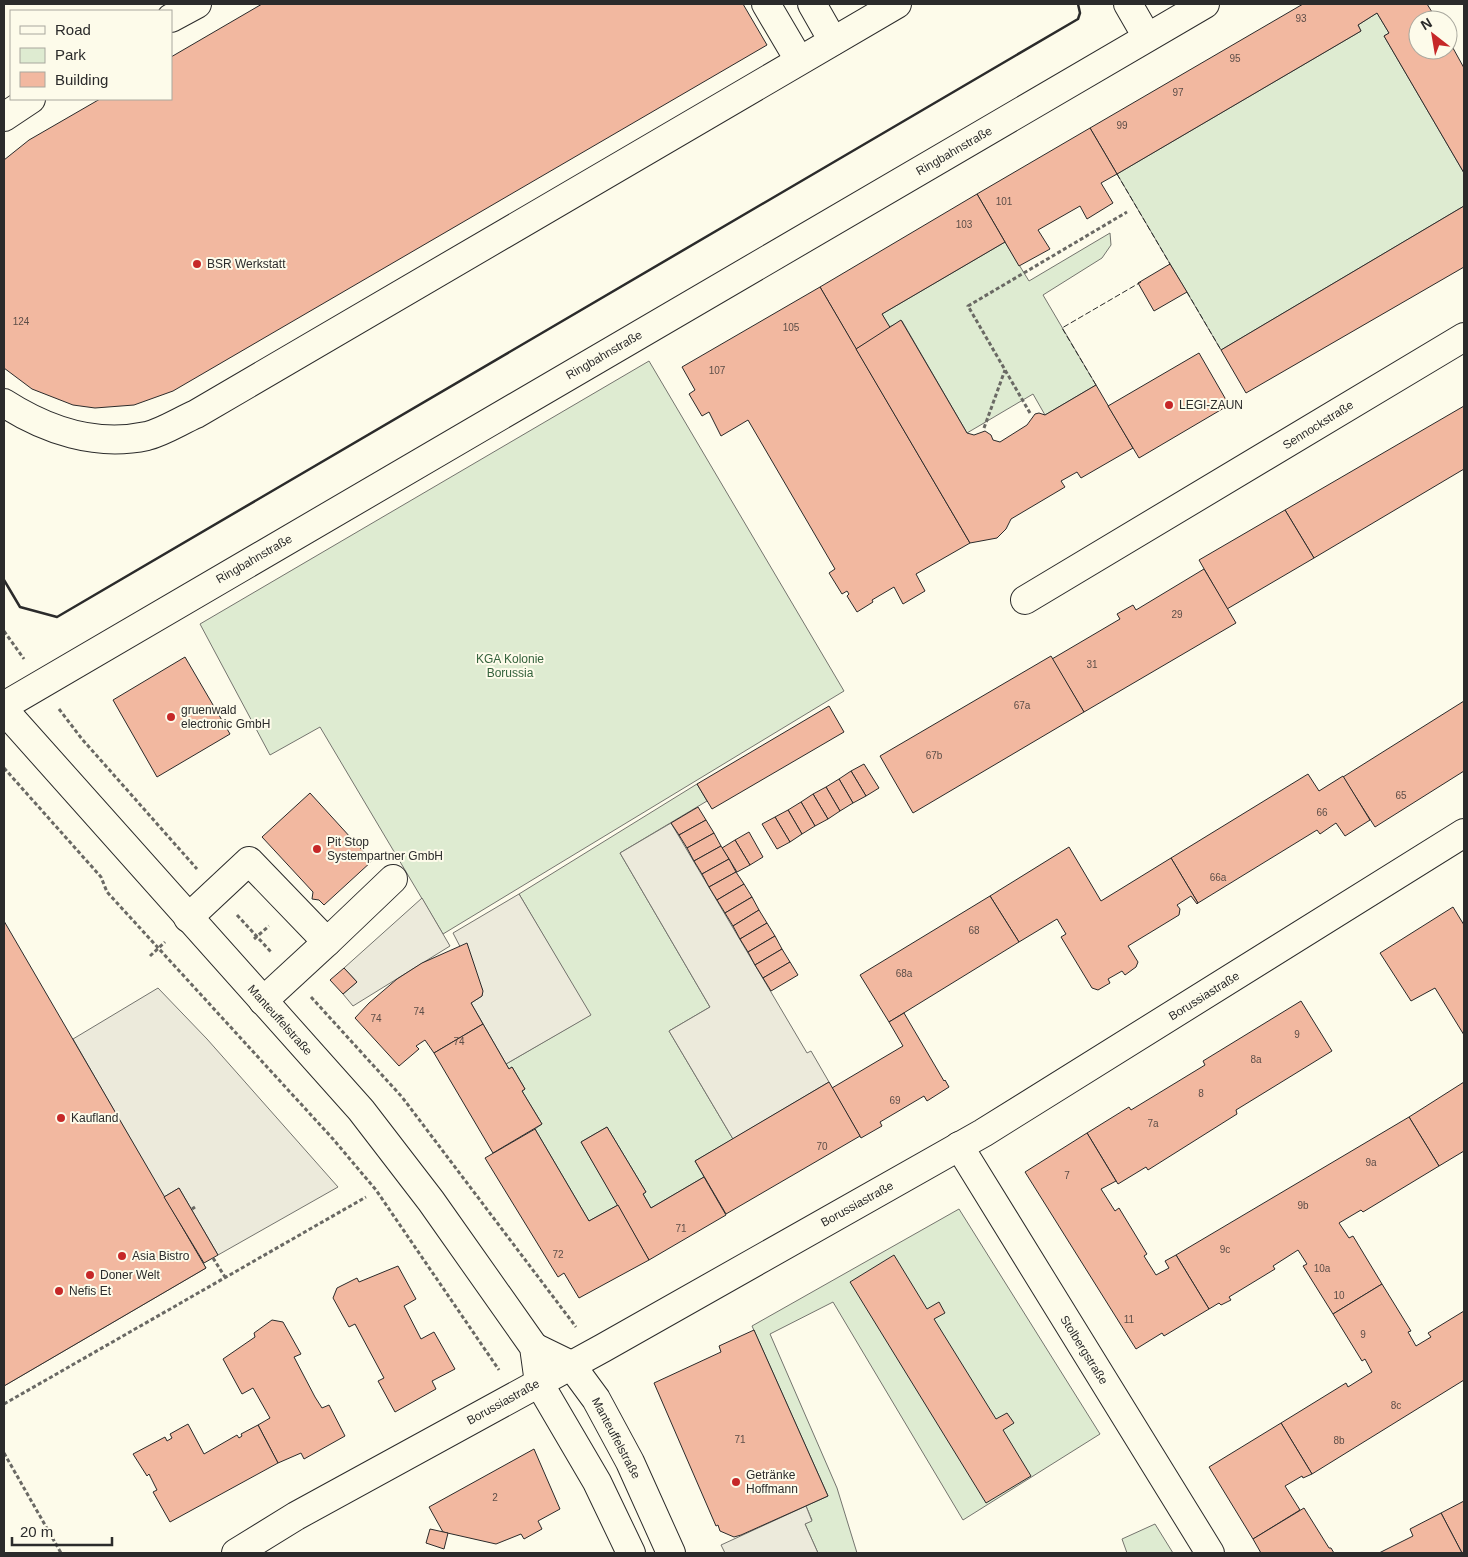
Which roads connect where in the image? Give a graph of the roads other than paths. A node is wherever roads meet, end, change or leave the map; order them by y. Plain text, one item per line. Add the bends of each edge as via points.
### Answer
1 (197, 4) edge
2 (766, 4) edge
3 (812, 4) edge
4 (897, 4) edge
5 (1128, 4) edge
6 (1195, 6) edge
7 (172, 17) edge
8 (1147, 37) junction
9 (833, 41) junction
10 (799, 60) junction
11 (30, 100) edge
12 (4, 117) edge
13 (1464, 337) edge
14 (4, 403) edge
15 (1025, 600) dead end
16 (4, 706) edge
17 (4, 710) edge
18 (1464, 833) edge
19 (393, 879) dead end
20 (188, 918) junction
21 (327, 942) junction
22 (263, 1001) junction
23 (959, 1146) junction
24 (534, 1347) junction
25 (571, 1365) junction
26 (538, 1383) junction
27 (236, 1553) edge
28 (632, 1553) edge
29 (671, 1553) edge
30 (1210, 1553) edge

1 - 7 street
2 - 10 street
3 - 9 street
4 - 9 street
5 - 8 street
6 - 8 street, Ringbahnstraße
8 - 16 street, Ringbahnstraße
9 - 10 street
10 - 14 street via 196,414 148,436 124,440 72,435 22,415
11 - 12 street
13 - 15 street, Sennockstraße
17 - 20 street, Manteuffelstraße
18 - 23 street, Borussiastraße
19 - 21 street
20 - 21 street via 249,861
20 - 22 street, Manteuffelstraße
21 - 22 street
22 - 24 street, Manteuffelstraße via 382,1136 432,1201
23 - 25 street, Borussiastraße
23 - 30 street, Stolbergstraße
24 - 25 street, Manteuffelstraße
24 - 26 street, Manteuffelstraße
25 - 26 street, Borussiastraße
25 - 29 street, Manteuffelstraße via 596,1399 630,1462
26 - 27 street, Borussiastraße via 296,1516
26 - 28 street, Manteuffelstraße via 597,1482

